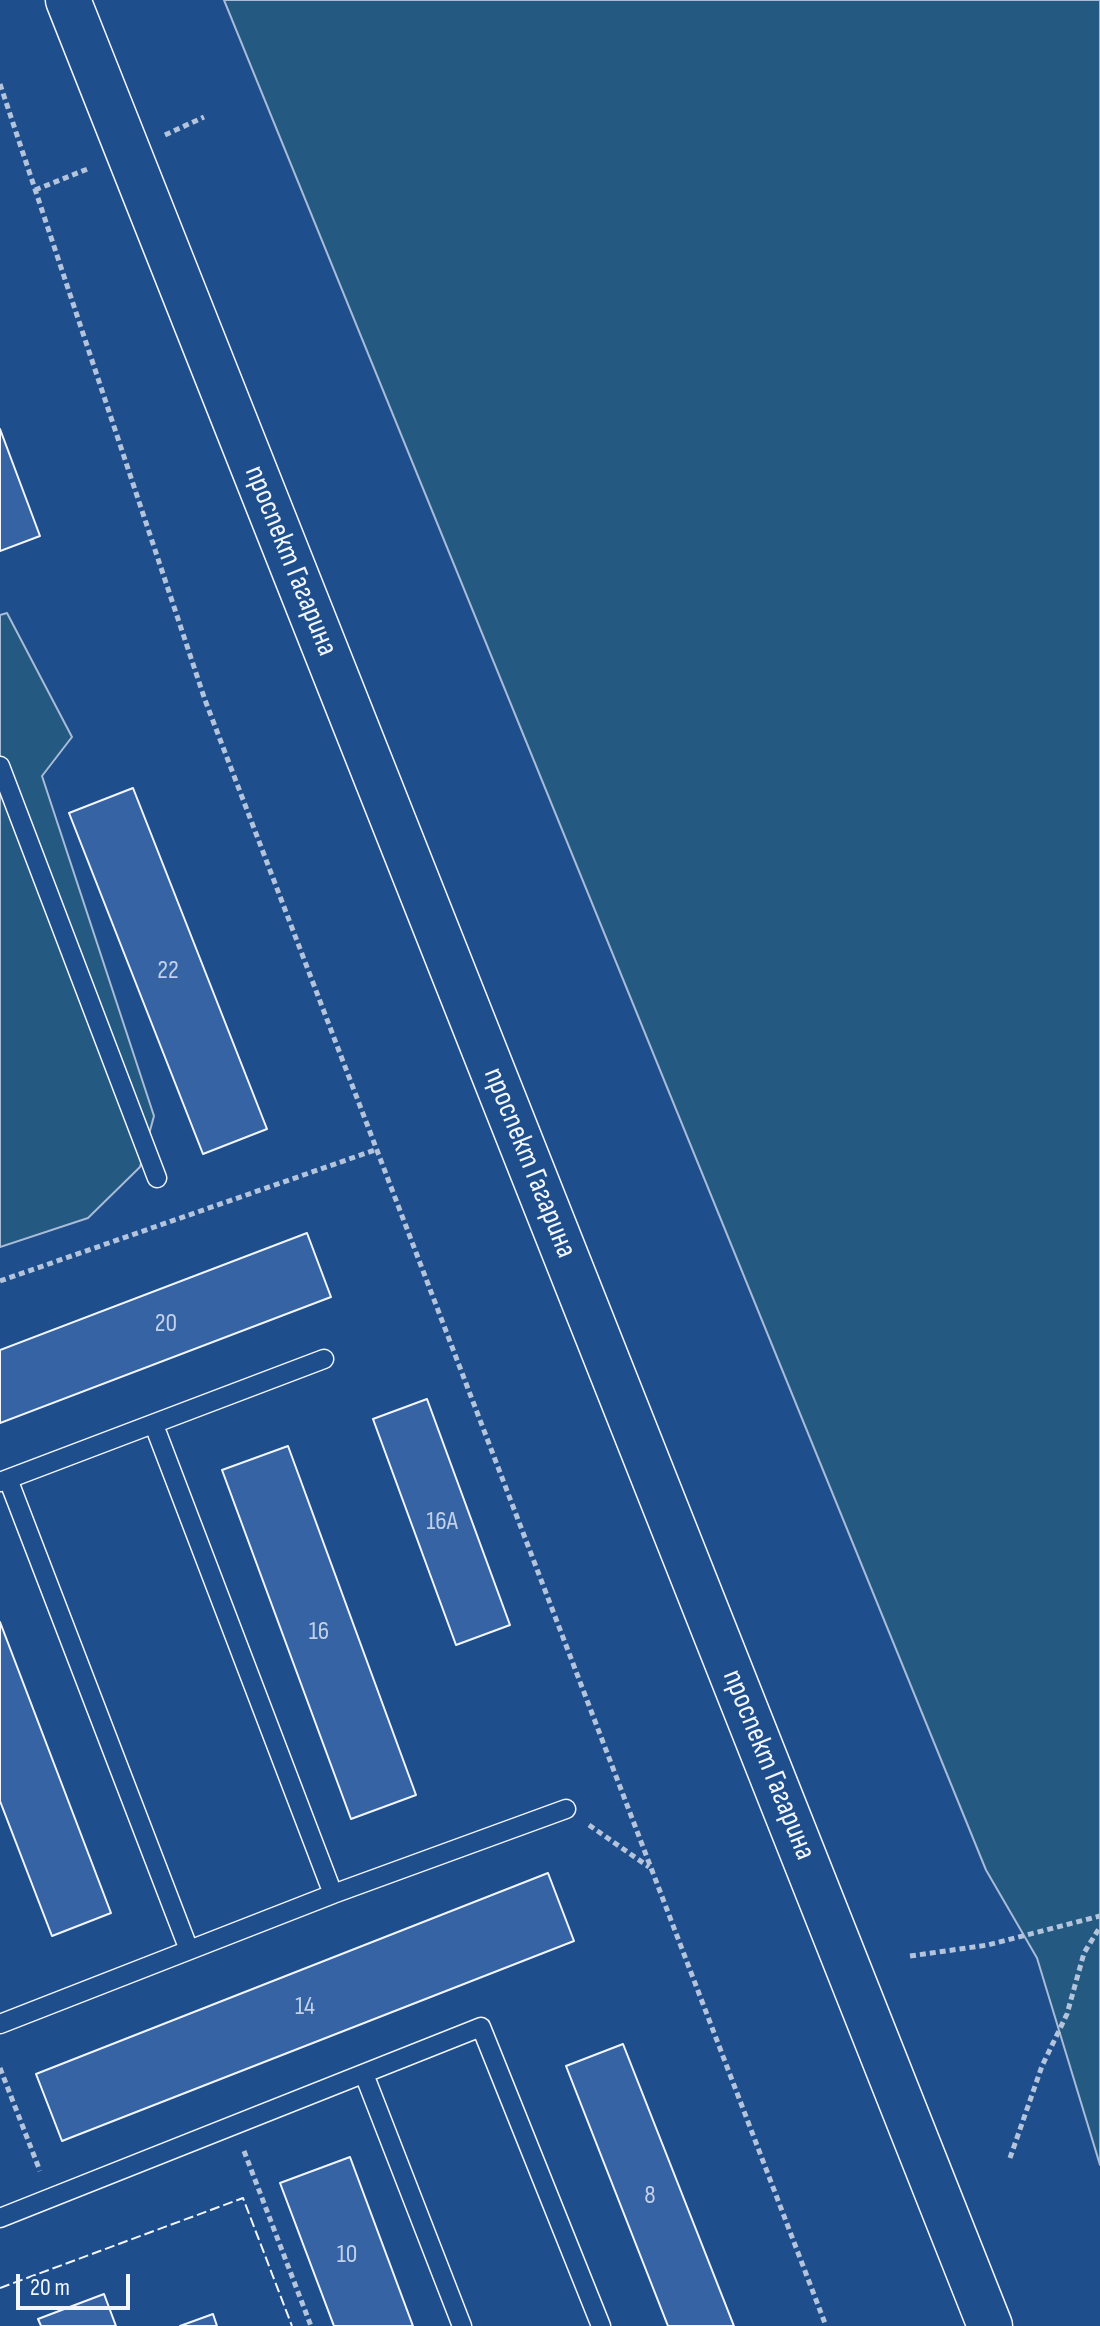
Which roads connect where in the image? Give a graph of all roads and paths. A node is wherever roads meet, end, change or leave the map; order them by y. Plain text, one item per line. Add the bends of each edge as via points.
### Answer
1 (68, 0) edge
2 (0, 84) edge
3 (0, 766) edge
4 (375, 1150) junction
5 (157, 1178) dead end
6 (0, 1281) edge
7 (324, 1359) dead end
8 (154, 1425) junction
9 (4, 1481) edge
10 (566, 1809) joint
11 (650, 1868) junction
12 (333, 1894) junction
13 (1100, 1916) edge
14 (1100, 1927) edge
15 (189, 1950) junction
16 (910, 1956) dead end
17 (0, 2024) edge
18 (0, 2068) edge
19 (364, 2074) junction
20 (234, 2126) junction
21 (1010, 2158) dead end
22 (50, 2200) junction
23 (0, 2218) edge
24 (311, 2326) edge
25 (462, 2326) edge
26 (601, 2326) edge
27 (826, 2326) edge
28 (990, 2326) edge

1 - 28 main road, проспект Гагарина
2 - 4 path via 205,700
3 - 5 lane
4 - 6 path
4 - 11 path
7 - 8 lane
8 - 9 lane
8 - 12 lane
9 - 15 lane
10 - 11 path
10 - 12 lane
11 - 27 path
12 - 15 lane
13 - 16 path via 988,1945
14 - 21 path via 1084,1953 1067,2014 1042,2066
15 - 17 lane
18 - 22 path
19 - 20 lane
19 - 25 lane
19 - 26 lane via 481,2027
20 - 22 lane
20 - 24 path
22 - 23 lane

